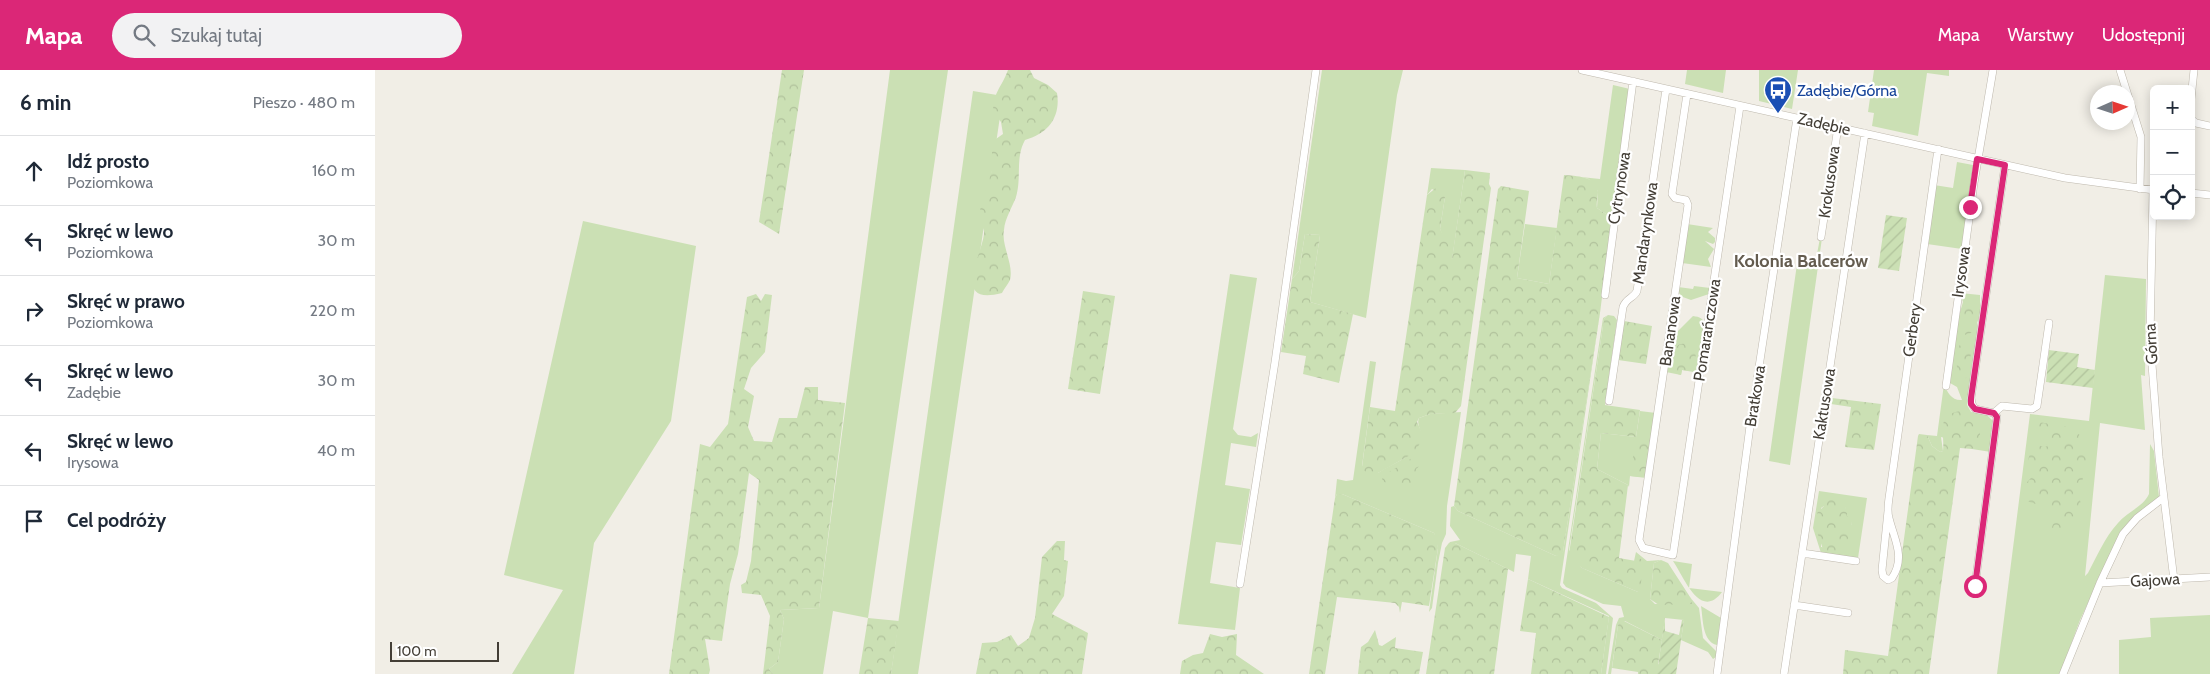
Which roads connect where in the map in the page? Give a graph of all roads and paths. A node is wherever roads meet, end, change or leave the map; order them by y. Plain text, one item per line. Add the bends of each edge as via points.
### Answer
1 (1315, 70) edge
2 (1582, 70) edge
3 (1993, 70) edge
4 (2120, 70) edge
5 (2194, 70) edge
6 (1633, 81) junction
7 (2192, 85) edge
8 (1666, 89) junction
9 (1687, 94) junction
10 (1740, 106) junction
11 (1797, 118) junction
12 (2195, 122) edge
13 (2210, 126) edge
14 (1838, 127) junction
15 (1865, 133) junction
16 (1938, 150) junction
17 (1977, 159) junction
18 (2005, 165) junction
19 (2141, 189) junction
20 (2150, 190) edge
21 (2195, 193) edge
22 (2210, 195) edge
23 (2152, 220) edge
24 (1821, 237) dead end
25 (1605, 295) dead end
26 (2049, 323) dead end
27 (1946, 386) dead end
28 (1609, 401) dead end
29 (1994, 413) junction
30 (2163, 498) junction
31 (1891, 530) junction
32 (1802, 553) junction
33 (1673, 555) joint
34 (1856, 561) dead end
35 (2210, 577) edge
36 (2174, 580) junction
37 (2100, 583) junction
38 (1240, 584) dead end
39 (1975, 586) dead end
40 (1794, 605) junction
41 (1848, 613) dead end
42 (1717, 674) edge
43 (1784, 674) edge
44 (2063, 674) edge

1 - 38 street via 1275,362
2 - 6 street, Zadębie
3 - 17 street
4 - 19 street via 2141,137
5 - 7 street
6 - 8 street, Zadębie
6 - 25 street, Cytrynowa
8 - 9 street, Zadębie
8 - 28 street, Mandarynkowa via 1637,291 1623,307
9 - 10 street, Zadębie
9 - 33 street, Bananowa via 1672,194 1686,200 1688,205 1639,540 1643,548
10 - 11 street, Zadębie
10 - 33 street, Pomarańczowa
11 - 14 street, Zadębie
11 - 42 street, Bratkowa via 1750,426
12 - 13 street
14 - 15 street, Zadębie
14 - 24 street, Krokusowa
15 - 16 street, Zadębie
15 - 32 street, Kaktusowa
16 - 17 street, Zadębie
16 - 31 street, Gerbery via 1888,513
17 - 18 street, Zadębie
17 - 27 street, Irysowa
18 - 19 street, Zadębie
18 - 29 street via 1971,398 1975,409
19 - 20 street, Zadębie
21 - 22 street
23 - 30 street, Górna via 2150,338
26 - 29 street via 2037,406 2031,409 2001,406
29 - 39 street via 1997,417
30 - 36 street, Górna
30 - 37 street, Gajowa via 2137,518 2123,534
31 - 31 street, Gerbery via 1899,548 1893,577 1887,580 1882,570
32 - 34 street
32 - 40 street, Kaktusowa
35 - 36 street, Gajowa
36 - 37 street, Gajowa
37 - 44 street, Gajowa
40 - 41 street
40 - 43 street, Kaktusowa

